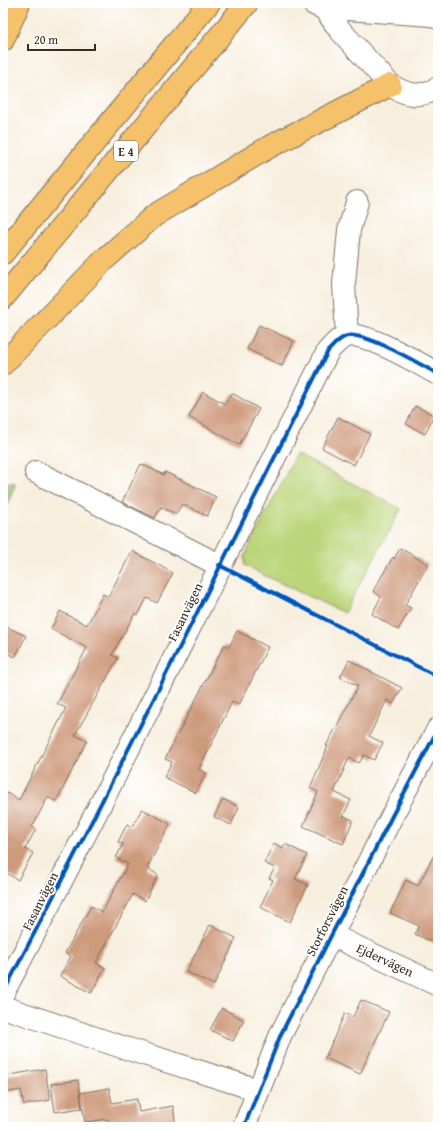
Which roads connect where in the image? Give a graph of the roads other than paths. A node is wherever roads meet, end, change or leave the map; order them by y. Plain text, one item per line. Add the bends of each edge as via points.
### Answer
1 (19, 3) edge
2 (209, 3) edge
3 (247, 3) edge
4 (318, 6) edge
5 (438, 18) edge
6 (3, 40) edge
7 (390, 85) junction
8 (438, 88) edge
9 (357, 202) dead end
10 (3, 253) edge
11 (3, 298) edge
12 (347, 336) junction
13 (3, 364) edge
14 (438, 374) edge
15 (36, 472) dead end
16 (219, 565) junction
17 (438, 729) edge
18 (331, 935) junction
19 (438, 984) edge
20 (3, 993) edge
21 (3, 1006) edge
22 (258, 1090) junction
23 (244, 1127) edge

1 - 6 highway
2 - 10 highway, E 4
3 - 11 highway, E 4
4 - 5 street
4 - 7 street
7 - 8 street via 409,95 419,95
7 - 13 highway via 269,147 156,216 106,258
9 - 12 street via 349,230 345,276
12 - 14 street via 354,335 383,344
12 - 16 street, Fasanvägen via 337,341 328,351
15 - 16 street
16 - 20 street, Fasanvägen via 132,744
17 - 18 street, Storforsvägen
18 - 19 street, Ejdervägen
18 - 22 street, Storforsvägen via 281,1034
21 - 22 street
22 - 23 street, Storforsvägen

